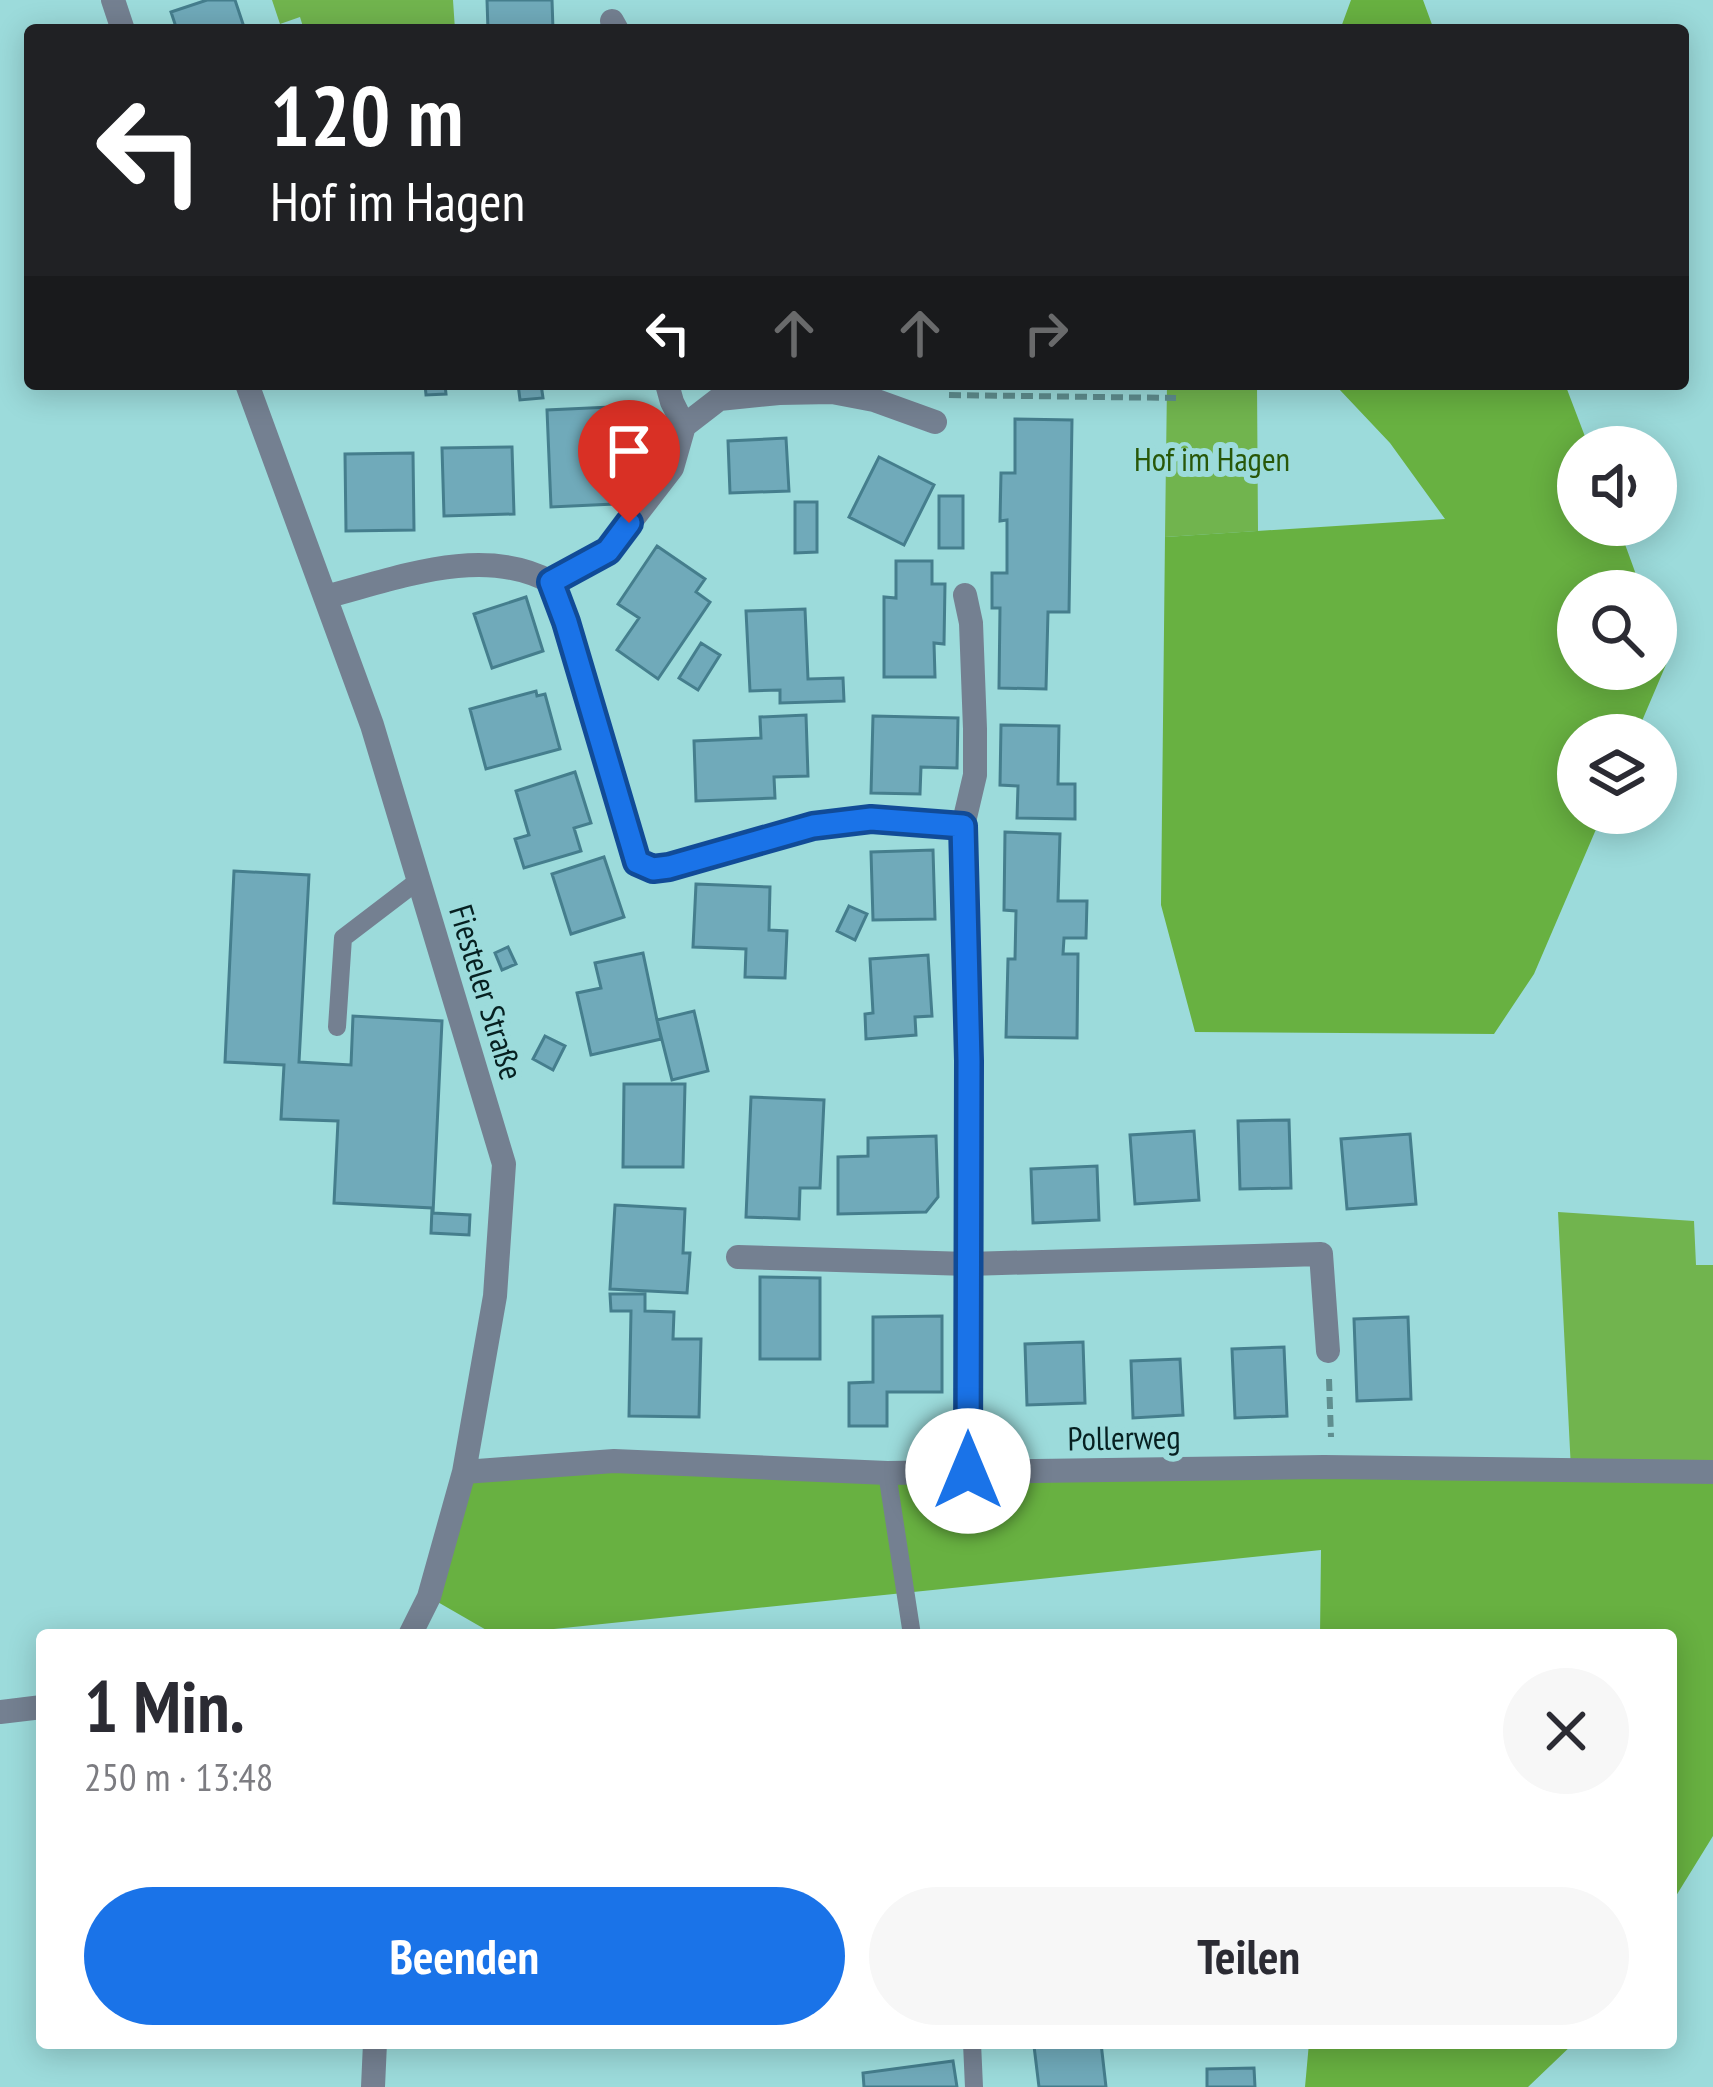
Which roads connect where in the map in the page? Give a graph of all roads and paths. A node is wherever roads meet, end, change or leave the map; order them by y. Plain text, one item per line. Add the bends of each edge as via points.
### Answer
1 (249, 390) edge
2 (669, 390) edge
3 (936, 394) dead end
4 (1176, 398) dead end
5 (935, 422) dead end
6 (684, 425) junction
7 (551, 582) junction
8 (965, 595) dead end
9 (325, 597) junction
10 (963, 826) junction
11 (419, 880) junction
12 (337, 1028) dead end
13 (738, 1257) dead end
14 (968, 1264) junction
15 (1328, 1351) joint
16 (1332, 1467) junction
17 (968, 1471) junction
18 (464, 1472) junction
19 (1713, 1472) edge
20 (887, 1473) junction
21 (413, 1629) edge
22 (911, 1629) edge
23 (36, 1708) edge
24 (0, 1712) edge
25 (375, 2049) edge
26 (972, 2049) edge
27 (374, 2087) edge
28 (974, 2087) edge

1 - 9 street, Fiesteler Straße
2 - 6 street
3 - 4 path
5 - 6 street via 832,392 718,400
6 - 7 street via 672,468 608,551
7 - 9 street via 528,569 467,566
7 - 10 street via 637,862 669,867 813,826 871,819
8 - 10 street via 975,729
9 - 11 street, Fiesteler Straße
10 - 14 street
11 - 12 lane via 344,938
11 - 18 street, Fiesteler Straße via 504,1164 495,1296
13 - 14 street
14 - 15 street via 1321,1254
14 - 17 street
15 - 16 path
16 - 17 street, Pollerweg
16 - 19 street, Pollerweg
17 - 20 street, Pollerweg
18 - 20 street, Pollerweg via 614,1461
18 - 21 street, Fiesteler Straße
20 - 22 lane
23 - 24 street
25 - 27 street
26 - 28 lane

